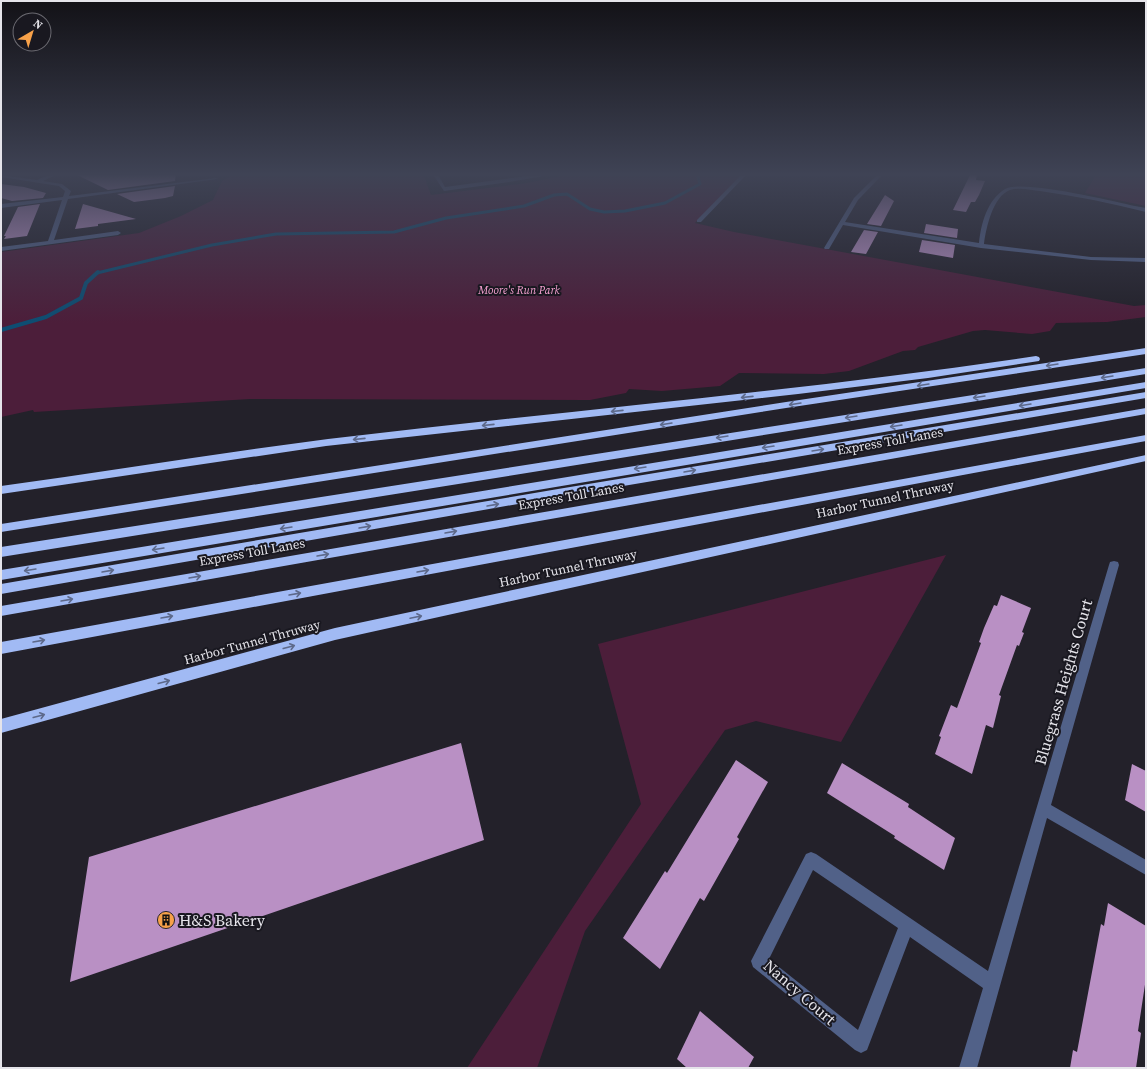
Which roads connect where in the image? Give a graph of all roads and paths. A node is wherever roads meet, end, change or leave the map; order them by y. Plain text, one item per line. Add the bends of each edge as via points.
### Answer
1 (57, 223) edge
2 (842, 223) joint
3 (985, 223) edge
4 (118, 233) dead end
5 (50, 242) junction
6 (981, 246) junction
7 (826, 248) dead end
8 (1, 249) edge
9 (1146, 260) edge
10 (1146, 343) edge
11 (1146, 351) edge
12 (1146, 371) edge
13 (1146, 385) edge
14 (1146, 395) edge
15 (1146, 411) edge
16 (1146, 438) edge
17 (1146, 458) edge
18 (1, 490) edge
19 (1, 528) edge
20 (325, 528) junction
21 (1, 552) edge
22 (1114, 564) dead end
23 (1, 575) edge
24 (1, 589) edge
25 (1, 611) edge
26 (1, 648) edge
27 (1, 726) edge
28 (1043, 808) junction
29 (1146, 868) edge
30 (907, 925) junction
31 (992, 984) junction
32 (968, 1068) edge

1 - 5 street
2 - 6 street
2 - 7 street
3 - 6 street
4 - 5 street
5 - 8 street
6 - 9 street via 1092,259
10 -> 18 highway via 798,392 326,443
11 -> 19 highway
12 -> 21 highway
13 -> 20 highway, Express Toll Lanes
20 -> 14 highway, Express Toll Lanes
25 -> 15 highway, Express Toll Lanes
26 -> 16 highway
27 -> 17 highway, Harbor Tunnel Thruway via 335,634
20 -> 23 highway, Express Toll Lanes
24 -> 20 highway, Express Toll Lanes
22 - 28 street, Bluegrass Heights Court
28 - 29 street
28 - 31 street
30 - 30 street, Nancy Court via 861,1044 760,961 811,859
30 - 31 street, Nancy Court
31 - 32 street

